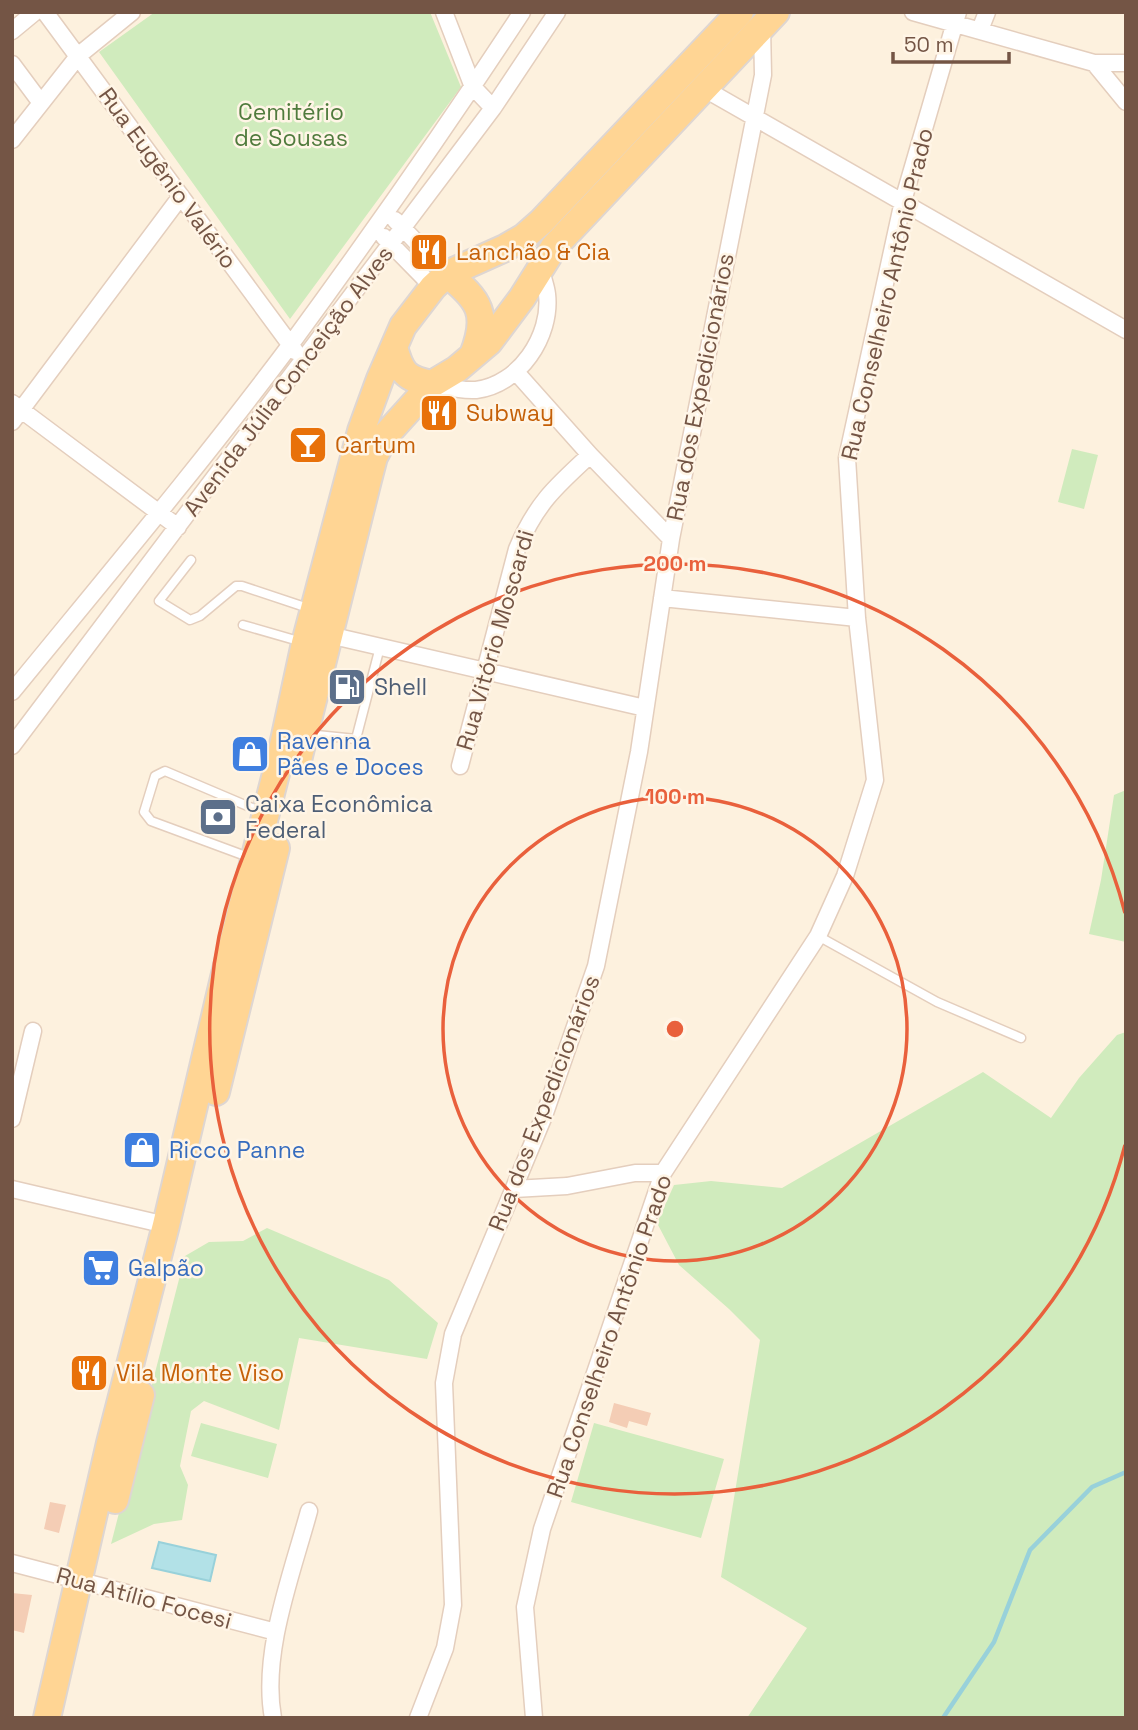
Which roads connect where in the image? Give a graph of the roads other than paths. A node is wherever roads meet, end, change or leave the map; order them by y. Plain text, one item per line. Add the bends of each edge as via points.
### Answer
1 (35, 12) edge
2 (45, 12) edge
3 (132, 12) edge
4 (444, 12) edge
5 (522, 12) edge
6 (557, 12) edge
7 (740, 12) edge
8 (913, 12) edge
9 (987, 12) edge
10 (956, 17) edge
11 (769, 20) edge
12 (980, 30) junction
13 (12, 31) edge
14 (79, 55) junction
15 (1094, 63) junction
16 (1126, 63) edge
17 (12, 64) edge
18 (473, 87) junction
19 (703, 88) junction
20 (1126, 102) edge
21 (41, 103) junction
22 (493, 108) junction
23 (754, 116) junction
24 (12, 140) edge
25 (181, 196) junction
26 (903, 201) junction
27 (387, 213) junction
28 (375, 228) junction
29 (403, 228) junction
30 (390, 243) junction
31 (540, 267) junction
32 (440, 280) junction
33 (1126, 330) edge
34 (290, 345) junction
35 (394, 347) junction
36 (473, 357) junction
37 (304, 361) junction
38 (516, 373) junction
39 (432, 384) junction
40 (15, 412) edge
41 (590, 455) junction
42 (160, 513) junction
43 (178, 527) junction
44 (671, 540) junction
45 (191, 560) dead end
46 (662, 598) junction
47 (315, 610) junction
48 (857, 618) junction
49 (243, 625) dead end
50 (317, 639) junction
51 (381, 646) junction
52 (484, 670) junction
53 (15, 686) edge
54 (645, 709) junction
55 (304, 733) junction
56 (12, 746) edge
57 (460, 766) dead end
58 (266, 814) junction
59 (254, 859) junction
60 (818, 936) junction
61 (33, 1031) dead end
62 (1021, 1038) dead end
63 (12, 1119) edge
64 (663, 1172) junction
65 (12, 1189) edge
66 (514, 1189) junction
67 (166, 1225) junction
68 (309, 1511) dead end
69 (12, 1563) edge
70 (87, 1583) junction
71 (276, 1632) junction
72 (47, 1718) edge
73 (61, 1718) edge
74 (273, 1718) edge
75 (418, 1718) edge
76 (534, 1718) edge

1 - 13 street
2 - 14 street, Rua Eugênio Valério
3 - 14 street
4 - 18 street
5 - 18 street, Avenida Júlia Conceição Alves
6 - 22 street, Avenida Júlia Conceição Alves
7 - 32 main road via 541,222 505,248
8 - 10 street
9 - 12 street
10 - 12 street
10 - 26 street, Rua Conselheiro Antônio Prado
11 - 19 main road
11 - 23 street, Rua dos Expedicionários
12 - 15 street
14 - 21 street
14 - 25 street, Rua Eugênio Valério
15 - 16 street
15 - 20 street
17 - 21 street
18 - 22 street
18 - 27 street, Avenida Júlia Conceição Alves
19 - 23 street
19 - 31 main road via 572,226
21 - 24 street
22 - 29 street, Avenida Júlia Conceição Alves
23 - 26 street
23 - 44 street, Rua dos Expedicionários
25 - 34 street, Rua Eugênio Valério
25 - 40 street
26 - 33 street
26 - 48 street, Rua Conselheiro Antônio Prado via 847,458
27 - 28 street, Avenida Júlia Conceição Alves
27 - 29 street
28 - 30 street
28 - 34 street, Avenida Júlia Conceição Alves
29 - 30 street, Avenida Júlia Conceição Alves
29 - 32 street
30 - 32 street
30 - 37 street, Avenida Júlia Conceição Alves
31 - 36 main road via 504,325
31 - 38 street via 547,295 545,326
32 - 35 main road via 403,326
32 - 36 main road via 467,290 477,302 481,335
34 - 37 street, Rua Eugênio Valério
34 - 42 street, Avenida Júlia Conceição Alves
35 - 39 main road via 398,365 407,376
35 - 47 main road via 361,432
36 - 39 main road
37 - 43 street, Avenida Júlia Conceição Alves
38 - 39 street via 478,390
38 - 41 street
39 - 50 main road via 385,436 374,457
40 - 42 street
41 - 44 street
41 - 52 street, Rua Vitório Moscardi via 529,520
42 - 43 street
42 - 53 street, Avenida Júlia Conceição Alves
43 - 56 street, Avenida Júlia Conceição Alves
44 - 46 street, Rua dos Expedicionários
45 - 47 lane via 159,601 190,620 236,586
46 - 48 street
46 - 54 street, Rua dos Expedicionários
47 - 50 main road
48 - 60 street, Rua Conselheiro Antônio Prado via 875,780 845,876
49 - 50 lane
50 - 51 street
50 - 55 main road
50 - 58 main road
51 - 52 street
51 - 55 lane via 356,739
52 - 54 street
52 - 57 street, Rua Vitório Moscardi
54 - 66 street, Rua dos Expedicionários via 596,966
55 - 70 main road
58 - 59 main road
58 - 59 lane via 165,771 155,776 144,812 150,821
59 - 67 main road
60 - 62 lane via 937,1002
60 - 64 street, Rua Conselheiro Antônio Prado
61 - 63 street
64 - 66 street
64 - 76 street, Rua Conselheiro Antônio Prado via 542,1529 525,1607
65 - 67 street
66 - 75 street, Rua dos Expedicionários via 453,1334 444,1383 453,1605 445,1648
67 - 70 main road via 110,1443
68 - 71 street
69 - 70 street, Rua Atílio Focesi
70 - 71 street, Rua Atílio Focesi
70 - 72 main road
70 - 73 main road
71 - 74 street

